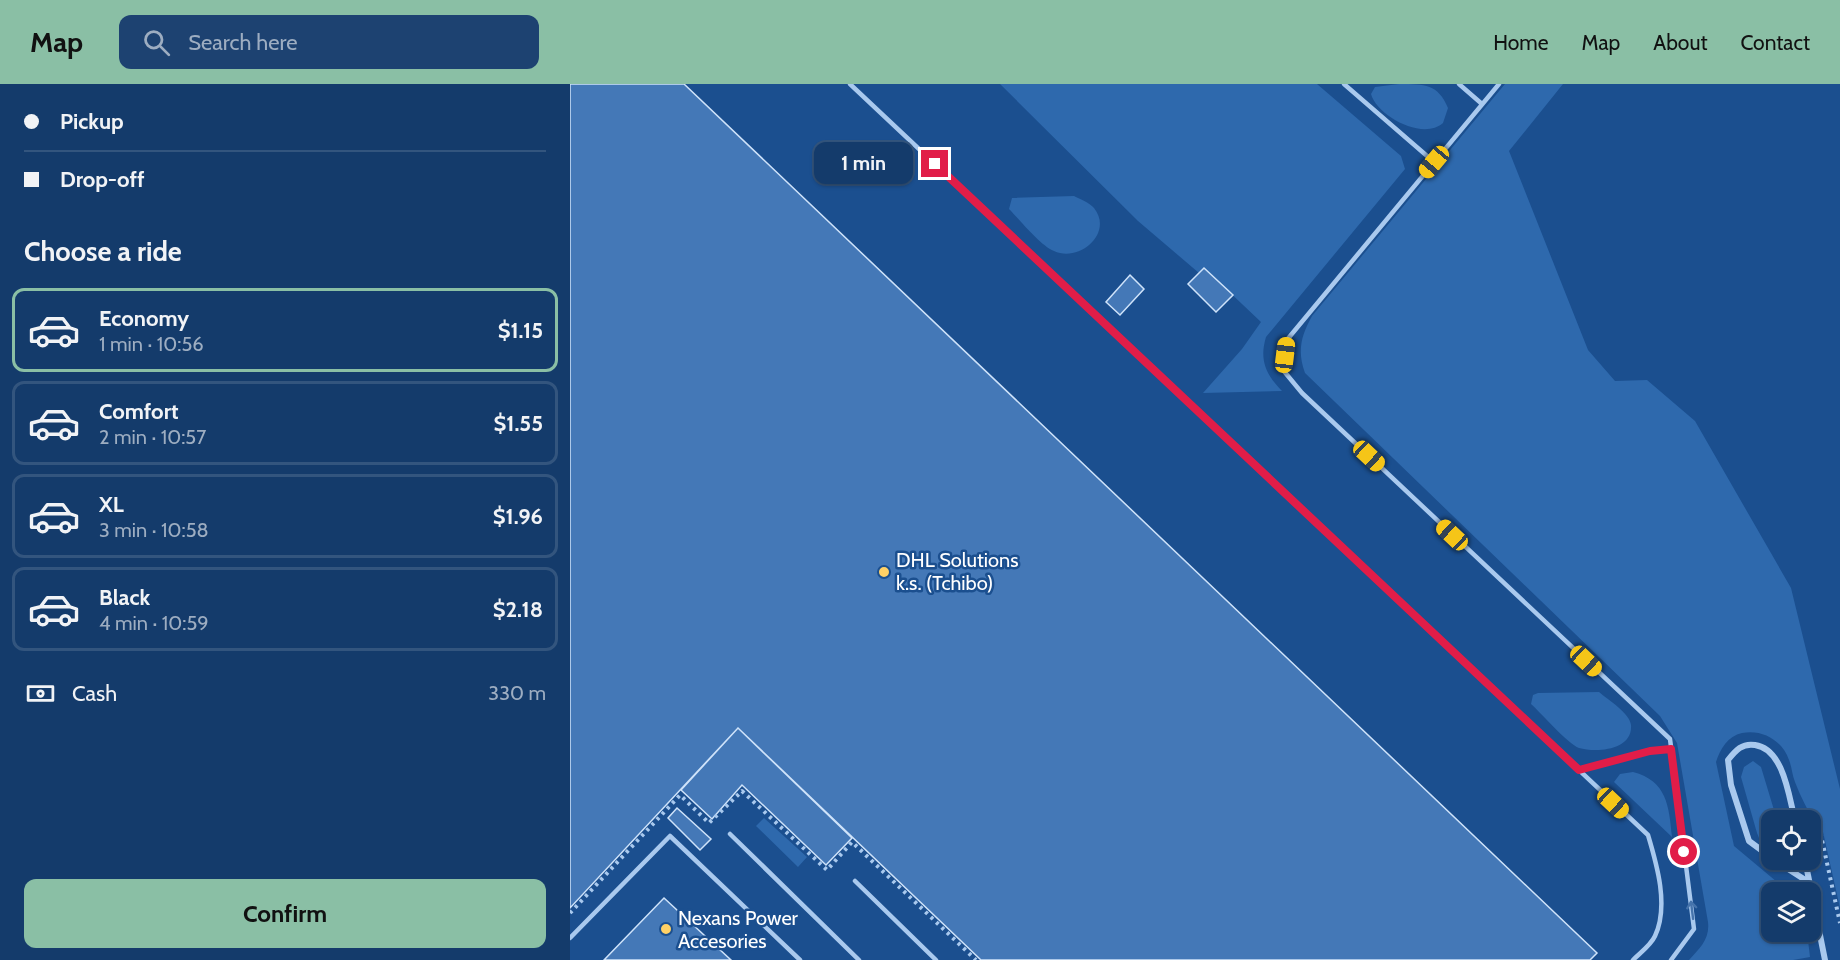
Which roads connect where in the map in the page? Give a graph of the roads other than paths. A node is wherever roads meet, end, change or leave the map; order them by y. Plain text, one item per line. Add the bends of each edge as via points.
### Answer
1 (850, 84) edge
2 (1344, 84) edge
3 (1459, 84) edge
4 (1499, 84) edge
5 (1482, 104) junction
6 (1434, 162) junction
7 (1671, 749) junction
8 (1579, 770) junction
9 (1792, 810) edge
10 (730, 834) dead end
11 (1761, 850) edge
12 (1789, 870) edge
13 (855, 881) dead end
14 (1807, 882) edge
15 (570, 938) edge
16 (1821, 940) edge
17 (800, 960) edge
18 (859, 960) edge
19 (936, 960) edge
20 (1633, 960) edge
21 (1671, 960) edge
22 (1825, 960) edge

1 - 8 lane
2 - 6 lane
3 - 5 lane
4 - 5 lane
5 - 6 lane
6 - 7 lane via 1286,341 1283,370 1302,393 1670,739
7 - 8 lane
21 -> 7 lane via 1694,929
8 - 20 lane via 1648,836 1658,869 1661,909 1655,937
9 - 11 street via 1782,774 1770,751 1758,745 1744,745 1735,751 1728,760 1731,784 1749,841
10 - 18 lane
12 - 14 street
13 - 19 lane
15 - 17 lane via 670,836
16 - 22 street

